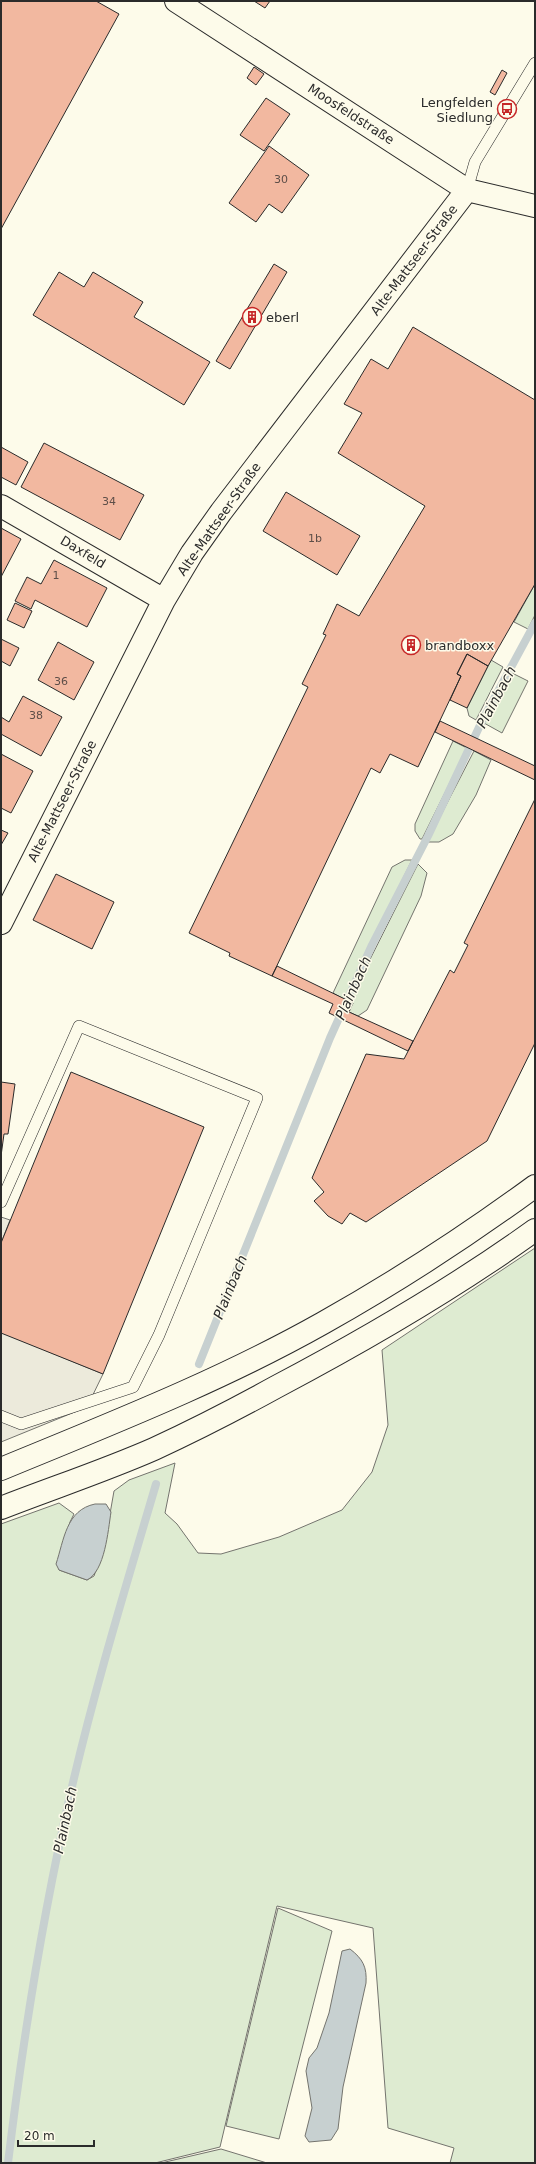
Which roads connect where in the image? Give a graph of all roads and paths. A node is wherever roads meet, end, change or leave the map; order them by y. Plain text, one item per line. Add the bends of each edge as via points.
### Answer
1 (176, 1) edge
2 (535, 63) edge
3 (467, 190) junction
4 (535, 206) edge
5 (1, 506) edge
6 (164, 600) junction
7 (1, 923) edge
8 (535, 1186) edge
9 (1, 1202) edge
10 (535, 1230) edge
11 (1, 1416) edge
12 (1, 1469) edge
13 (1, 1508) edge

1 - 3 street, Moosfeldstraße
2 - 3 lane via 475,162
3 - 4 street, Moosfeldstraße
3 - 6 street, Alte-Mattseer-Straße via 221,512 192,552
5 - 6 street, Daxfeld
6 - 7 street, Alte-Mattseer-Straße
8 - 12 street via 473,1231 322,1324 239,1366 131,1415
9 - 11 lane via 79,1026 257,1098 159,1336 133,1387 21,1424
10 - 13 street via 409,1313 328,1360 232,1410 154,1449

